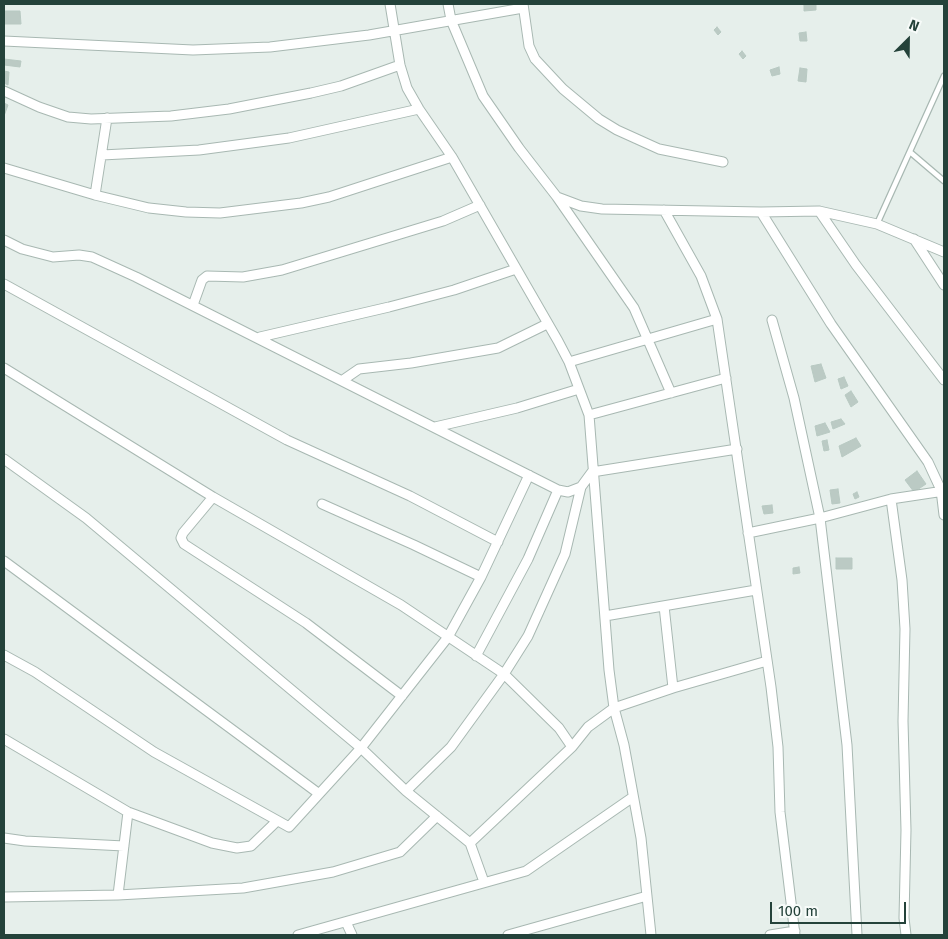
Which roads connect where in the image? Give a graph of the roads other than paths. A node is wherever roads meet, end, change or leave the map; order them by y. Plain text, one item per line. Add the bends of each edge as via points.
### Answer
1 (390, 4) edge
2 (448, 4) edge
3 (523, 6) edge
4 (452, 20) junction
5 (394, 30) junction
6 (4, 41) edge
7 (400, 65) junction
8 (944, 76) edge
9 (4, 91) edge
10 (418, 109) junction
11 (107, 118) junction
12 (910, 152) junction
13 (102, 155) junction
14 (452, 158) junction
15 (724, 162) dead end
16 (4, 168) edge
17 (944, 181) edge
18 (94, 195) junction
19 (557, 197) junction
20 (480, 205) junction
21 (664, 210) junction
22 (819, 211) junction
23 (761, 212) junction
24 (877, 224) junction
25 (914, 238) junction
26 (4, 240) edge
27 (944, 252) edge
28 (516, 269) junction
29 (4, 284) edge
30 (944, 285) edge
31 (192, 305) junction
32 (716, 318) junction
33 (772, 320) dead end
34 (547, 324) junction
35 (260, 337) junction
36 (648, 340) junction
37 (569, 362) junction
38 (4, 368) edge
39 (726, 378) junction
40 (343, 380) junction
41 (944, 380) edge
42 (579, 390) junction
43 (671, 392) junction
44 (589, 416) junction
45 (435, 427) junction
46 (737, 449) junction
47 (4, 459) edge
48 (592, 472) junction
49 (529, 475) junction
50 (581, 487) junction
51 (558, 490) junction
52 (943, 491) edge
53 (212, 497) junction
54 (891, 499) junction
55 (322, 504) dead end
56 (944, 515) edge
57 (820, 518) junction
58 (748, 533) junction
59 (498, 542) junction
60 (4, 561) edge
61 (481, 577) junction
62 (756, 590) junction
63 (664, 606) junction
64 (605, 616) junction
65 (448, 637) junction
66 (4, 655) edge
67 (476, 656) junction
68 (767, 660) junction
69 (504, 674) junction
70 (673, 688) junction
71 (402, 696) junction
72 (614, 708) junction
73 (4, 738) edge
74 (572, 747) junction
75 (361, 748) junction
76 (406, 791) junction
77 (318, 793) junction
78 (633, 797) junction
79 (128, 812) junction
80 (437, 816) junction
81 (277, 821) junction
82 (4, 838) edge
83 (470, 843) junction
84 (124, 846) junction
85 (484, 882) junction
86 (118, 895) junction
87 (647, 896) junction
88 (4, 897) edge
89 (346, 922) junction
90 (795, 933) edge
91 (298, 935) edge
92 (352, 935) edge
93 (508, 935) edge
94 (651, 935) edge
95 (770, 935) edge
96 (857, 935) edge
97 (906, 935) edge

1 - 5 street
2 - 4 street
3 - 4 street
3 - 15 street via 534,59 599,119 659,149
4 - 5 street
4 - 19 street via 483,96
5 - 6 street via 270,47 230,49 184,50
5 - 7 street
7 - 10 street
7 - 11 street via 341,86 253,104 171,116
8 - 12 lane
9 - 11 street via 68,117
10 - 13 street via 290,138 199,150
10 - 14 street
11 - 13 street
12 - 17 lane
12 - 24 lane
13 - 18 street
14 - 18 street via 329,197 220,213 148,208
14 - 20 street
16 - 18 street
19 - 21 street via 581,206
19 - 36 street via 634,308
20 - 28 street
20 - 31 street via 443,221 282,270 243,277 207,276 202,280
21 - 23 street
21 - 32 street via 702,276
22 - 23 street
22 - 24 street
22 - 41 street
23 - 52 street via 841,339 928,462
24 - 25 street
25 - 27 street
25 - 30 street
26 - 31 street via 22,249 53,257 92,257
28 - 34 street
28 - 35 street via 426,297
29 - 59 street via 287,440 410,496
31 - 35 street
32 - 36 street
32 - 39 street
33 - 57 street via 794,398
34 - 37 street
34 - 40 street via 498,348 359,369
35 - 40 street
36 - 37 street
36 - 43 street
37 - 42 street
38 - 53 street
39 - 43 street
39 - 46 street
40 - 45 street
42 - 44 street
42 - 45 street
43 - 44 street
44 - 48 street
45 - 49 street
46 - 48 street
46 - 58 street
47 - 75 street via 86,518
48 - 50 street
48 - 64 street
49 - 51 street
49 - 59 street
50 - 51 street via 568,492
50 - 69 street via 566,554 528,636
51 - 67 street via 528,559
52 - 54 street
52 - 56 street
53 - 65 street via 401,605
53 - 71 street via 183,532 184,544 306,623
54 - 57 street
54 - 97 street via 905,629
55 - 61 street
57 - 58 street
57 - 96 street via 847,746
58 - 62 street
59 - 61 street
60 - 77 street
61 - 65 street
62 - 63 street
62 - 68 street
63 - 64 street
63 - 70 street
64 - 72 street
65 - 67 street
65 - 71 street
66 - 81 street via 35,672 154,752
67 - 69 street
68 - 70 street
68 - 90 street via 778,747 780,812
69 - 74 street via 559,728
69 - 76 street via 451,747
70 - 72 street
71 - 75 street
72 - 74 street via 588,727
72 - 78 street
73 - 79 street
74 - 83 street
75 - 76 street
75 - 77 street
76 - 80 street
77 - 81 street via 289,827
78 - 85 street via 526,871
78 - 87 street
79 - 81 street via 189,836 238,848 251,846
79 - 84 street
80 - 83 street
80 - 86 street via 400,852 333,872 243,888
82 - 84 street
83 - 85 street
84 - 86 street
85 - 89 street
86 - 88 street
87 - 93 street
87 - 94 street
89 - 91 street
89 - 92 street
90 - 95 street

